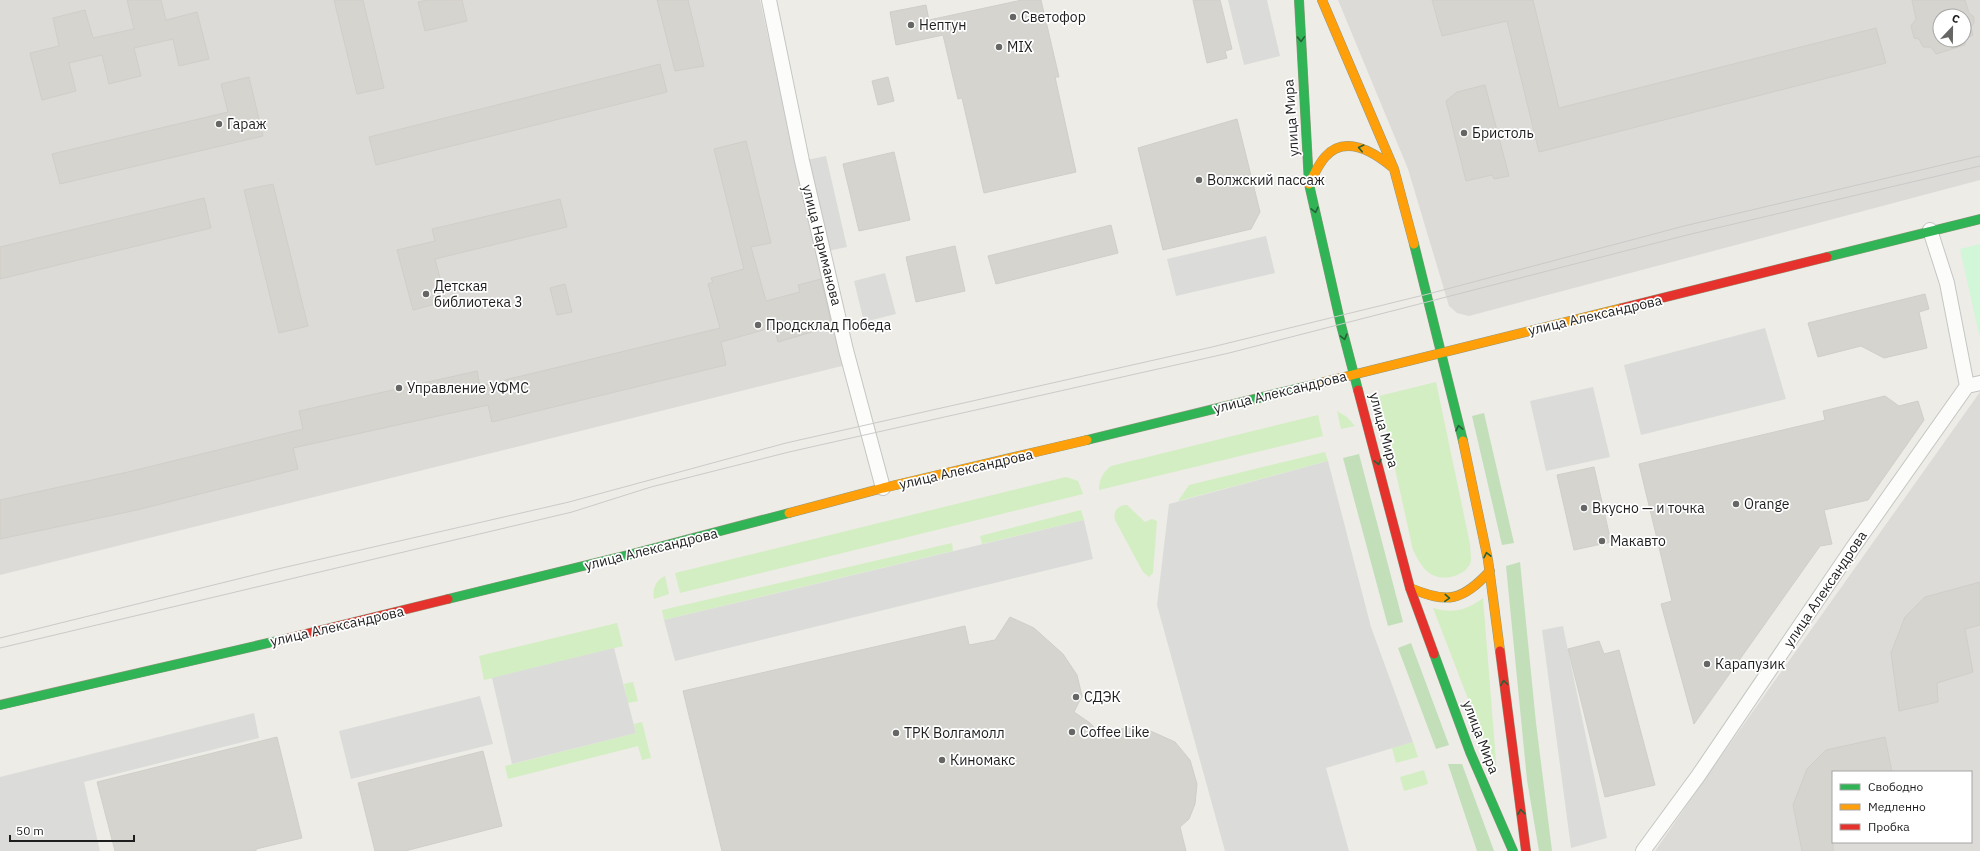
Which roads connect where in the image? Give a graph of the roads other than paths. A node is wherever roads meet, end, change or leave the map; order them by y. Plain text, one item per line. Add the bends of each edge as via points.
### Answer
1 (769, 0) edge
2 (1299, 0) edge
3 (1322, 0) edge
4 (1394, 169) junction
5 (1309, 184) junction
6 (1980, 219) edge
7 (1930, 230) junction
8 (1441, 351) junction
9 (1354, 373) junction
10 (1974, 384) edge
11 (884, 488) junction
12 (1490, 571) junction
13 (1410, 588) junction
14 (0, 705) edge
15 (1513, 851) edge
16 (1526, 851) edge
17 (1643, 851) edge

1 - 11 street, улица Нариманова via 846,350
2 -> 5 main road, улица Мира
3 - 4 main road, улица Мира
4 -> 5 main road via 1363,147 1341,147 1329,153
4 - 8 main road, улица Мира
5 -> 9 main road, улица Мира
6 - 7 main road, улица Александрова
7 - 8 main road, улица Александрова via 1597,315
7 - 10 street, улица Александрова
8 - 9 main road, улица Александрова
12 -> 8 main road, улица Мира
9 - 11 main road, улица Александрова via 1077,443
9 -> 13 main road, улица Мира
10 - 17 street, улица Александрова via 1854,546 1702,770
11 - 14 main road, улица Александрова via 632,554 323,630
13 -> 12 main road via 1430,597 1456,599 1474,590
16 -> 12 main road, улица Мира
13 - 15 main road, улица Мира via 1470,752

